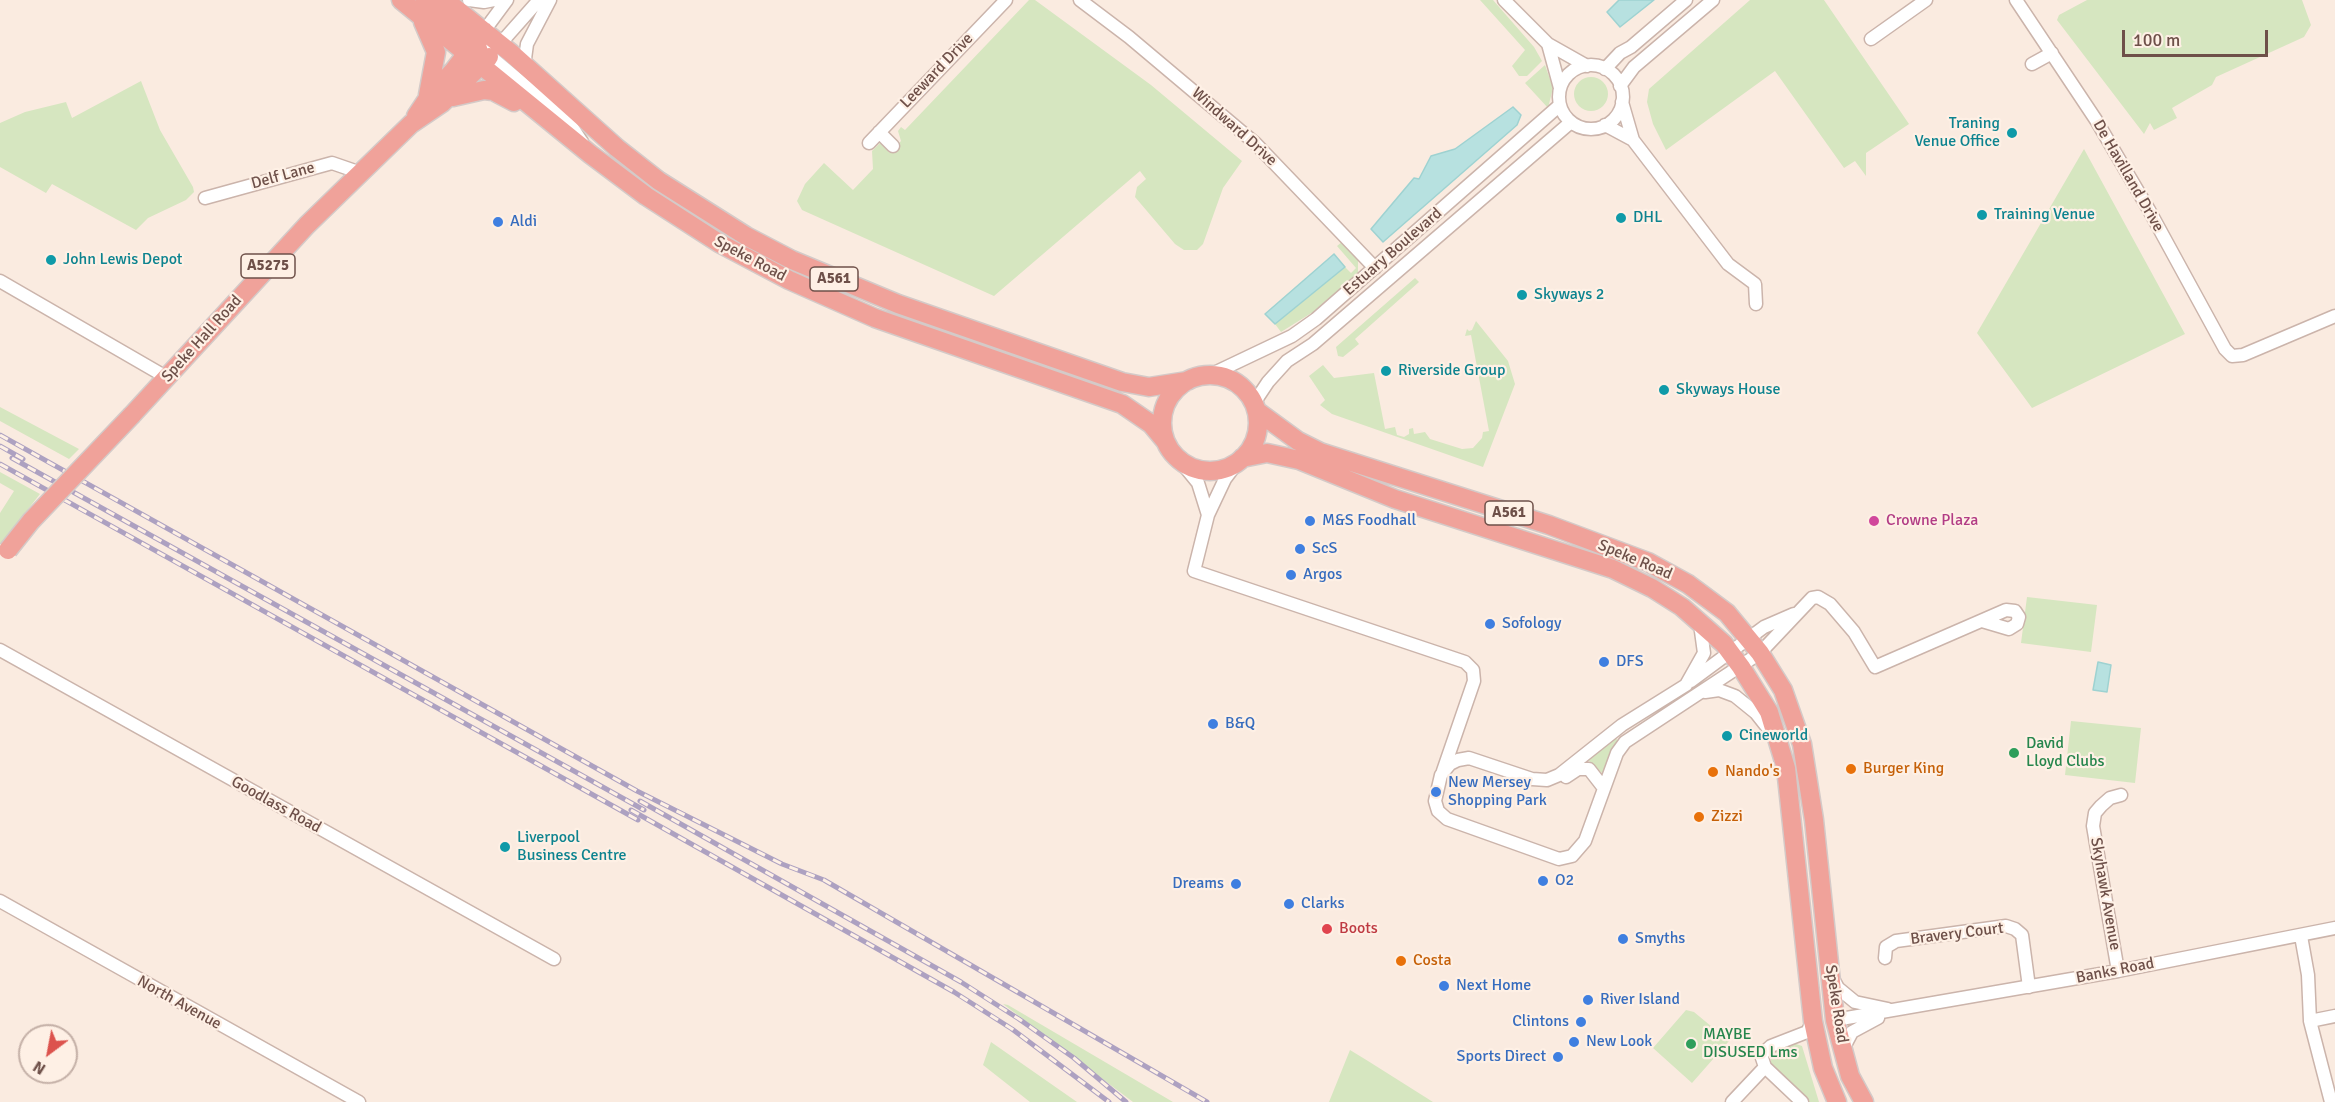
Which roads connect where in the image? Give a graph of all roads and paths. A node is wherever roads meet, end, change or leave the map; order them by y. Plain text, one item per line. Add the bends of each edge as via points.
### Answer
1 (445, 0) edge
2 (469, 0) edge
3 (494, 0) edge
4 (507, 0) edge
5 (539, 0) edge
6 (549, 0) edge
7 (1006, 0) edge
8 (1080, 0) edge
9 (1504, 0) edge
10 (1686, 0) edge
11 (1713, 0) edge
12 (1926, 0) edge
13 (2016, 0) edge
14 (414, 4) edge
15 (1871, 39) dead end
16 (476, 42) junction
17 (1548, 44) junction
18 (2052, 52) junction
19 (491, 55) junction
20 (2032, 64) dead end
21 (1587, 66) junction
22 (528, 69) junction
23 (1605, 69) junction
24 (1620, 86) junction
25 (1560, 88) junction
26 (435, 100) junction
27 (1622, 102) junction
28 (1560, 105) junction
29 (1570, 122) junction
30 (1605, 125) junction
31 (879, 132) junction
32 (1633, 140) junction
33 (869, 143) dead end
34 (893, 146) dead end
35 (590, 154) junction
36 (361, 172) junction
37 (205, 198) dead end
38 (1375, 268) junction
39 (0, 281) edge
40 (856, 288) junction
41 (1756, 304) dead end
42 (848, 307) junction
43 (2335, 316) edge
44 (1210, 375) junction
45 (166, 377) junction
46 (1187, 381) junction
47 (1255, 407) junction
48 (1171, 449) junction
49 (1239, 461) junction
50 (1208, 515) junction
51 (4, 555) edge
52 (1798, 613) junction
53 (1700, 621) junction
54 (1982, 621) dead end
55 (1735, 623) junction
56 (1764, 627) junction
57 (1748, 638) junction
58 (0, 650) edge
59 (1760, 653) junction
60 (1736, 659) junction
61 (1686, 685) junction
62 (1698, 694) junction
63 (1777, 738) junction
64 (1452, 742) junction
65 (1469, 758) junction
66 (1441, 775) junction
67 (1559, 775) junction
68 (1603, 788) junction
69 (2121, 795) dead end
70 (0, 901) edge
71 (2335, 928) edge
72 (2301, 936) junction
73 (1885, 958) dead end
74 (554, 959) dead end
75 (2118, 971) junction
76 (1830, 974) junction
77 (2029, 987) junction
78 (1895, 1010) junction
79 (2335, 1016) edge
80 (1835, 1020) junction
81 (1813, 1021) junction
82 (2310, 1021) junction
83 (1843, 1049) junction
84 (1765, 1066) junction
85 (360, 1102) edge
86 (1732, 1102) edge
87 (1802, 1102) edge
88 (1837, 1102) edge
89 (1864, 1102) edge
90 (2331, 1102) edge

1 - 16 highway, A561
2 - 3 street
4 - 16 street
5 - 19 street
6 - 22 street via 527,44
7 - 31 street, Leeward Drive
8 - 38 street, Windward Drive via 1255,143
9 - 17 street
10 - 23 street via 1620,52
11 - 24 street via 1634,67
12 - 15 street
13 - 18 street, De Havilland Drive
14 - 16 highway, A561
14 - 26 highway via 436,52
16 - 19 highway, A561
16 - 19 highway
16 - 26 highway, Speke Hall Road / A5275
17 - 21 street
17 - 25 street
18 - 20 street
18 - 43 street, De Havilland Drive via 2149,210 2224,349 2232,356 2243,355
19 - 22 highway, Speke Road / A561
19 - 26 highway, Speke Hall Road / A5275
19 - 35 highway, Speke Road / A561
21 - 23 street
21 - 25 street via 1570,73
22 - 40 highway, Speke Road / A561 via 617,148 697,206 783,255
23 - 24 street
24 - 27 street
25 - 28 street
26 - 35 highway, A5275 via 469,91 493,91
26 - 36 highway, Speke Hall Road / A5275
27 - 30 street via 1616,117
27 - 32 street
28 - 29 street
28 - 38 street, Estuary Boulevard
29 - 30 street via 1590,129
29 - 47 street, Estuary Boulevard via 1313,344 1287,361 1268,382
30 - 32 street
31 - 33 street, Leeward Drive
31 - 34 street
32 - 41 street via 1728,264 1755,284
35 - 42 highway, Speke Road / A561 via 719,243
36 - 37 street, Delf Lane via 332,163
36 - 45 highway, Speke Hall Road / A5275
38 - 44 street, Estuary Boulevard via 1292,336
39 - 45 street
40 - 42 highway
40 - 46 highway, Speke Road / A561 via 1122,382 1149,387
42 - 48 highway, Speke Road / A561 via 1111,399 1151,424
44 - 46 highway, A561
44 - 47 highway, A561 via 1236,382
45 - 51 highway, Speke Hall Road / A5275, bridge
46 - 48 highway via 1167,401 1163,414
47 - 49 highway via 1256,437
47 - 55 highway, Speke Road / A561 via 1298,441 1320,452 1549,525 1648,562 1688,584
48 - 49 highway, A561 via 1190,466 1205,470 1222,469
48 - 50 street via 1198,483
49 - 50 street
49 - 53 highway, Speke Road / A561 via 1267,453 1299,460 1395,499 1613,569 1652,588
50 - 64 street via 1194,571 1465,662 1473,670 1474,681
52 - 54 street via 1812,598 1830,604 1854,632 1875,667
52 - 56 street
52 - 59 street
53 - 60 highway, Speke Road / A561
53 - 61 street via 1704,652
55 - 56 street via 1748,628
55 - 57 highway, Speke Road / A561
56 - 57 street
57 - 59 highway, Speke Road / A561
57 - 60 street
58 - 74 street, Goodlass Road
59 - 60 street
59 - 76 highway, Speke Road / A561 via 1783,690 1802,744
60 - 61 street
60 - 62 street
60 - 63 highway, Speke Road / A561 via 1769,712
61 - 67 street via 1622,725
62 - 63 street via 1719,690 1735,696
62 - 68 street via 1625,742
63 - 81 highway, Speke Road / A561 via 1786,768 1793,822
64 - 65 street
64 - 66 street
65 - 66 street via 1450,764
65 - 67 street via 1532,779 1547,780
66 - 68 street via 1435,801 1438,811 1447,819 1559,859 1572,856 1585,841
67 - 68 street via 1567,777 1578,769 1589,769
69 - 75 street, Skyhawk Avenue via 2101,806 2093,826
70 - 85 street, North Avenue
71 - 72 street, Banks Road
72 - 75 street, Banks Road
72 - 82 street
73 - 77 street, Bravery Court via 1886,947 1896,941 2006,926 2022,935
75 - 77 street, Banks Road
76 - 78 street, Banks Road via 1838,988 1855,1002
76 - 80 highway, Speke Road / A561
77 - 78 street, Banks Road
78 - 80 street, Banks Road
78 - 83 street, Banks Road via 1852,1032
79 - 82 street
80 - 81 highway
80 - 83 highway, Speke Road / A561
81 - 84 street, Speke Road via 1807,1032 1764,1050 1761,1055
81 - 88 highway, Speke Road / A561 via 1822,1068
82 - 90 street
83 - 89 highway, Speke Road / A561 via 1850,1076
84 - 86 street
84 - 87 street

